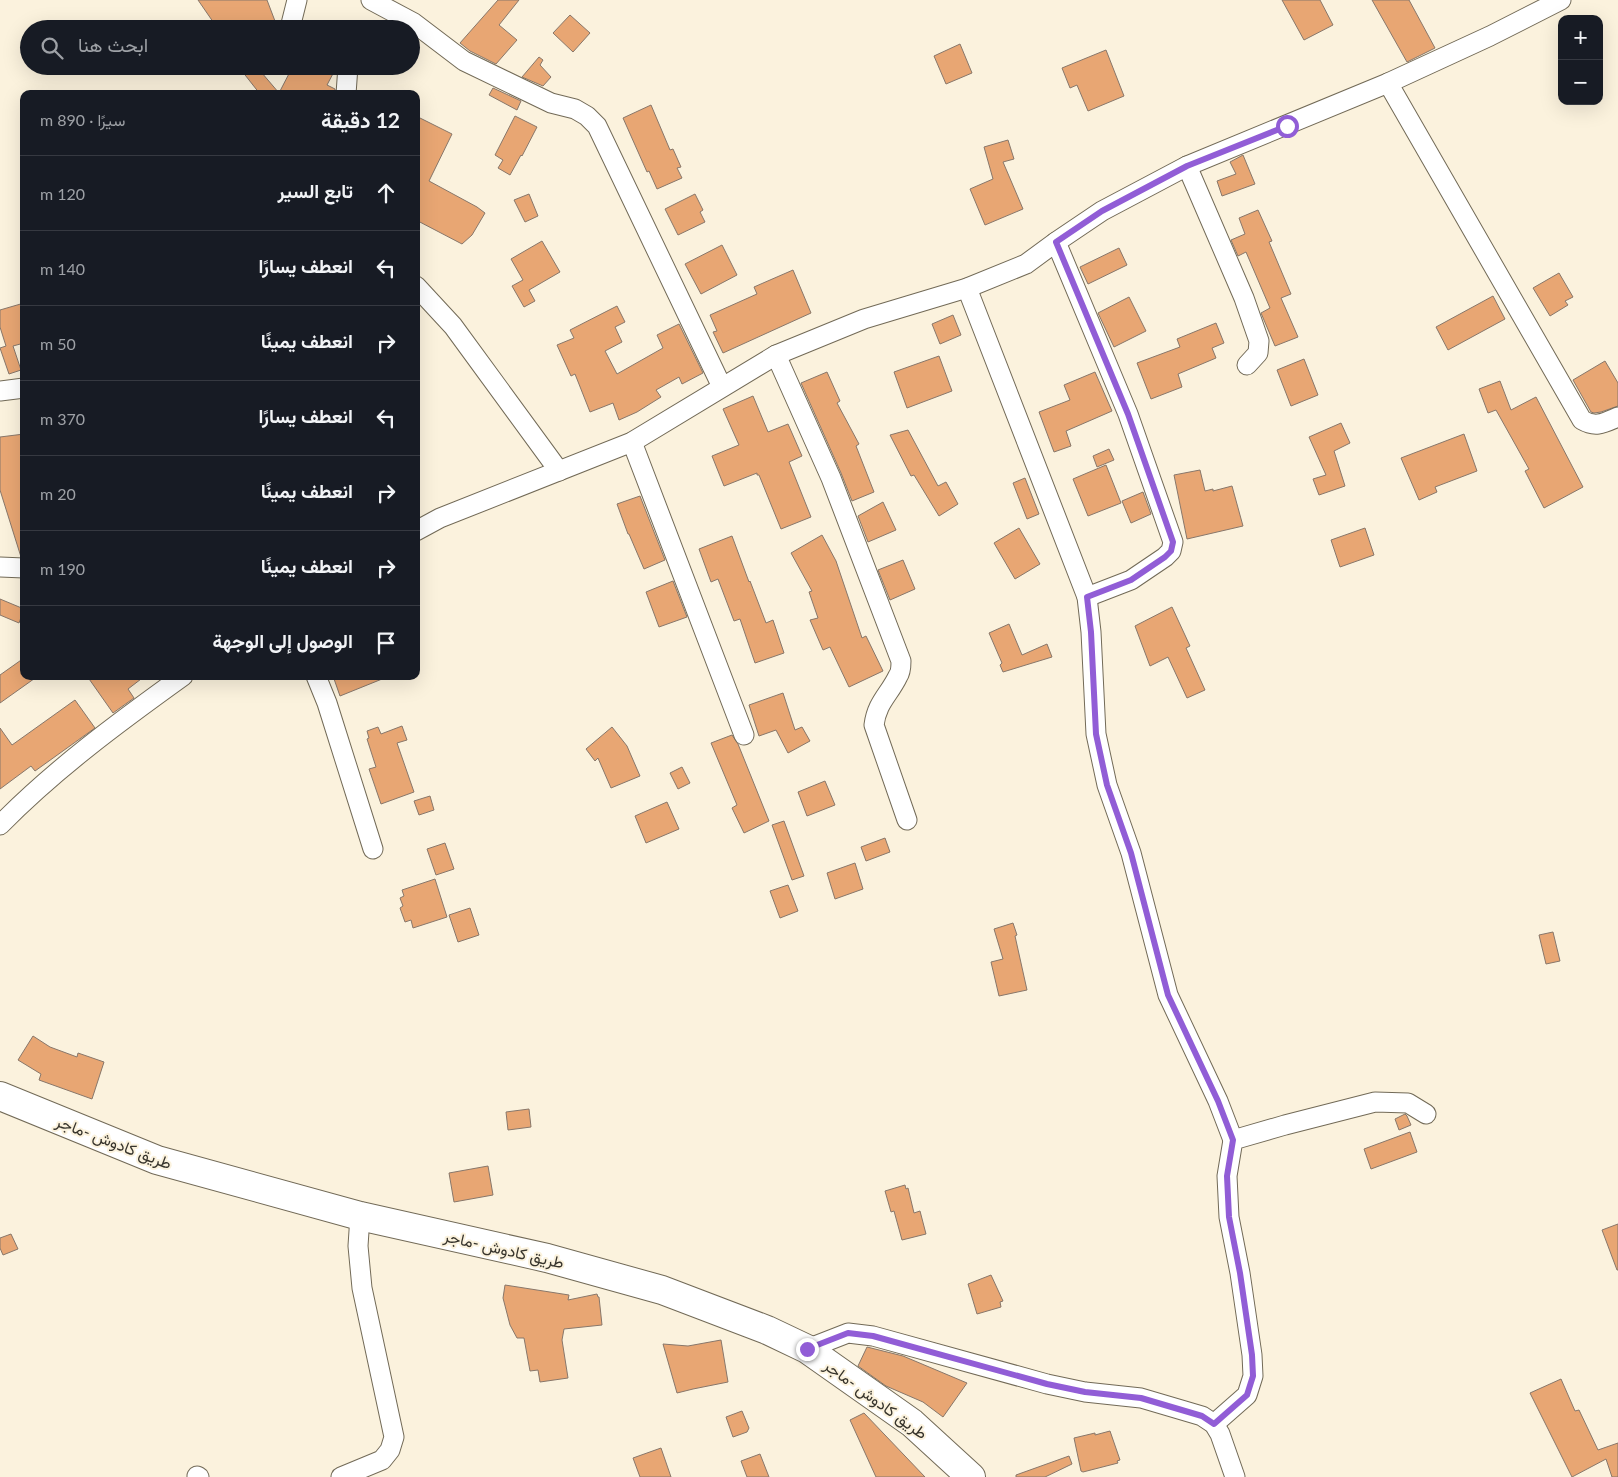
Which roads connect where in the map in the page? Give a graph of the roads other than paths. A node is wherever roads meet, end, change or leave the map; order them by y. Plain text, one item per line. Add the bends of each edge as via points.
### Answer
1 (297, 0) edge
2 (372, 0) edge
3 (1561, 0) edge
4 (291, 20) edge
5 (409, 20) edge
6 (420, 28) edge
7 (347, 75) edge
8 (1388, 83) junction
9 (346, 90) edge
10 (1187, 166) junction
11 (1056, 242) junction
12 (967, 288) junction
13 (420, 290) edge
14 (776, 355) junction
15 (1247, 365) dead end
16 (722, 386) junction
17 (20, 388) edge
18 (0, 391) edge
19 (1618, 417) edge
20 (632, 442) junction
21 (559, 471) junction
22 (420, 529) edge
23 (0, 567) edge
24 (20, 568) edge
25 (1087, 597) junction
26 (177, 680) edge
27 (318, 680) edge
28 (744, 735) dead end
29 (907, 820) dead end
30 (0, 824) edge
31 (373, 849) dead end
32 (0, 1096) edge
33 (1426, 1114) dead end
34 (1233, 1140) junction
35 (360, 1216) junction
36 (807, 1349) junction
37 (1214, 1424) junction
38 (341, 1477) edge
39 (971, 1477) edge
40 (1235, 1477) edge

1 - 4 street
2 - 5 street
3 - 8 street
6 - 16 street via 464,61 551,103 575,109 598,126
7 - 9 street
8 - 10 street
8 - 19 street via 1582,420 1600,424
10 - 11 street via 1102,211
10 - 15 street via 1259,341 1258,353
11 - 12 street via 1026,264
11 - 25 street via 1128,414 1173,542 1165,557 1131,580
12 - 14 street via 864,319
12 - 25 street
13 - 21 street via 453,326
14 - 16 street
14 - 29 street via 831,478 901,661 899,675 883,700 874,725
16 - 20 street
17 - 18 street
20 - 21 street
20 - 28 street
21 - 22 street
23 - 24 street
25 - 34 street via 1096,734 1107,785 1131,853 1168,995
26 - 30 street via 67,763
27 - 31 street
32 - 35 highway, طريق كادوش -ماجر via 157,1160
33 - 34 street via 1408,1103 1375,1102
34 - 37 street via 1227,1176 1229,1217 1247,1318 1253,1376 1247,1395
35 - 36 highway, طريق كادوش -ماجر via 547,1258 662,1290 767,1330
35 - 38 street via 358,1246 362,1288 394,1437 382,1460
36 - 37 street via 848,1333 873,1336 1047,1384 1141,1398 1202,1416
36 - 39 highway, طريق كادوش -ماجر via 912,1422
37 - 40 street

